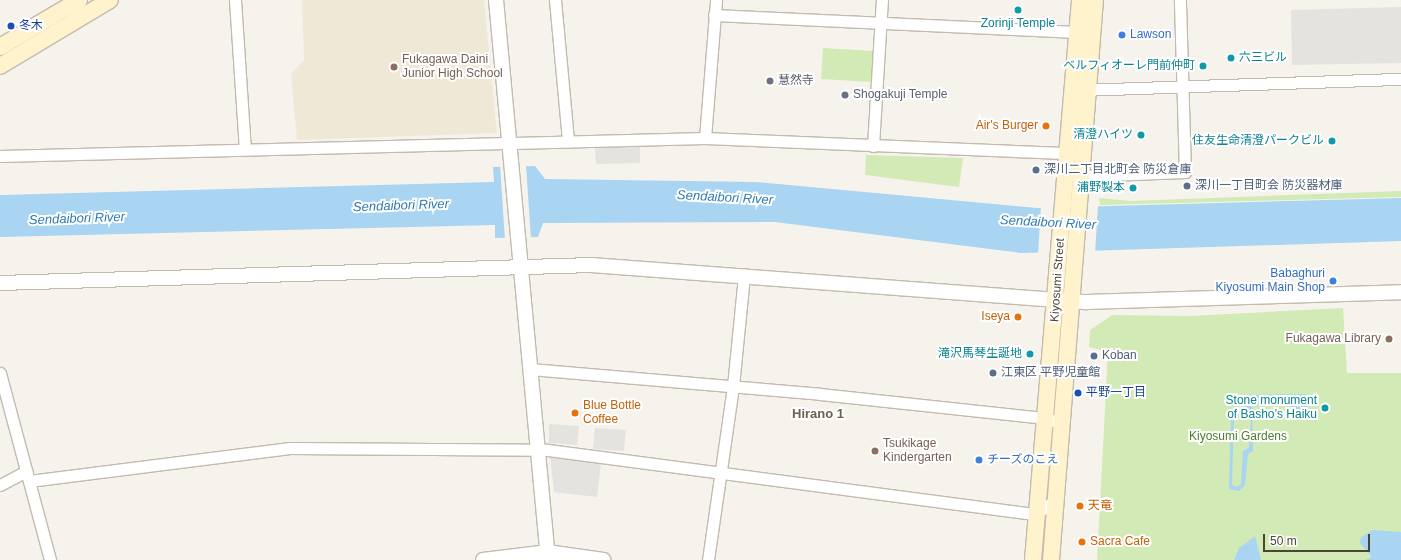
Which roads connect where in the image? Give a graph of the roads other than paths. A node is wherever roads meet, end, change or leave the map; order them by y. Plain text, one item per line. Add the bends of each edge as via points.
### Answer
1 (79, 0) edge
2 (110, 0) edge
3 (235, 0) edge
4 (496, 0) edge
5 (555, 0) edge
6 (716, 0) edge
7 (882, 0) edge
8 (1080, 0) edge
9 (1096, 0) edge
10 (1180, 0) edge
11 (714, 15) junction
12 (880, 25) junction
13 (1077, 32) junction
14 (0, 47) edge
15 (0, 66) edge
16 (1401, 79) edge
17 (1184, 86) junction
18 (1072, 89) junction
19 (1089, 90) junction
20 (705, 138) junction
21 (568, 141) junction
22 (510, 143) junction
23 (873, 146) junction
24 (245, 149) junction
25 (1066, 153) junction
26 (0, 156) edge
27 (1082, 176) junction
28 (520, 265) junction
29 (744, 275) junction
30 (0, 283) edge
31 (1401, 292) edge
32 (1057, 299) junction
33 (1073, 301) junction
34 (530, 369) junction
35 (0, 373) edge
36 (733, 386) junction
37 (1046, 418) junction
38 (1062, 424) junction
39 (537, 450) junction
40 (719, 472) junction
41 (28, 476) junction
42 (0, 485) edge
43 (1055, 500) junction
44 (1036, 514) junction
45 (547, 556) edge
46 (50, 560) edge
47 (483, 560) edge
48 (603, 560) edge
49 (708, 560) edge
50 (1033, 560) edge
51 (1051, 560) edge

1 - 14 main road
2 - 15 main road
3 - 24 street
4 - 22 street
5 - 21 street
6 - 11 street
7 - 12 street
8 - 13 main road, Kiyosumi Street
9 - 19 main road, Kiyosumi Street
10 - 17 street
11 - 12 street
11 - 20 street
12 - 13 street
12 - 23 street
13 - 18 main road, Kiyosumi Street
16 - 17 street
17 - 19 street
17 - 27 street via 1185,172
18 - 19 street
18 - 25 main road, Kiyosumi Street
19 - 27 main road, Kiyosumi Street
20 - 21 street
20 - 23 street
21 - 22 street
22 - 24 street
22 - 28 street
23 - 25 street
24 - 26 street
25 - 32 main road, Kiyosumi Street
27 - 33 main road, Kiyosumi Street
28 - 29 street via 591,265
28 - 30 street
28 - 34 street
29 - 32 street
29 - 36 street
31 - 33 street
32 - 33 street
32 - 37 main road, Kiyosumi Street
33 - 38 main road, Kiyosumi Street
34 - 36 street
34 - 39 street
35 - 41 street
36 - 37 street
36 - 40 street
37 - 38 street
37 - 44 main road, Kiyosumi Street
38 - 43 main road, Kiyosumi Street
39 - 40 street
39 - 41 street via 290,448
39 - 45 street
40 - 44 street
40 - 49 street
41 - 42 street
41 - 46 street
43 - 44 street
43 - 51 main road, Kiyosumi Street
44 - 50 main road, Kiyosumi Street
45 - 47 street
45 - 48 street

